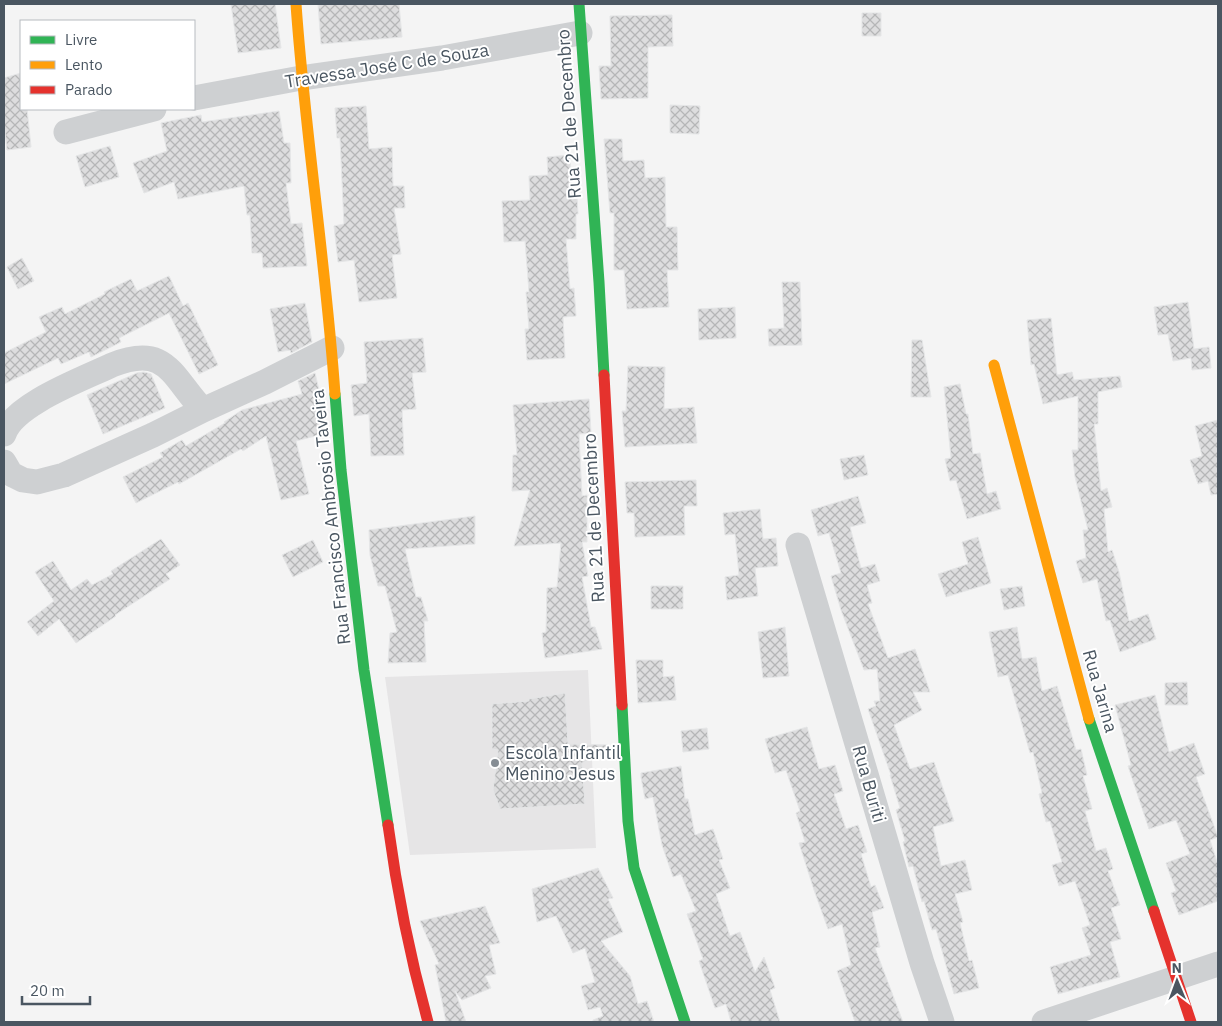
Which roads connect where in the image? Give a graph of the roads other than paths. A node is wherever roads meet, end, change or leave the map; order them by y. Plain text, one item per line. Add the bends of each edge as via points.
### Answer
1 (296, 4) edge
2 (579, 4) edge
3 (580, 33) junction
4 (302, 78) junction
5 (195, 98) edge
6 (150, 110) edge
7 (66, 132) dead end
8 (332, 348) junction
9 (994, 364) dead end
10 (203, 410) junction
11 (4, 434) edge
12 (4, 462) edge
13 (798, 545) dead end
14 (1218, 964) edge
15 (1177, 978) junction
16 (428, 1022) edge
17 (685, 1022) edge
18 (942, 1022) edge
19 (1044, 1022) edge
20 (1191, 1022) edge

1 - 4 street, Rua Francisco Ambrosio Taveira
2 - 3 street, Rua 21 de Decembro
3 - 4 street, Travessa José C de Souza via 442,58
3 - 17 street, Rua 21 de Decembro via 599,282 628,821 634,868
4 - 5 street, Travessa José C de Souza
4 - 8 street, Rua Francisco Ambrosio Taveira
6 - 7 street
8 - 10 street
8 - 16 street, Rua Francisco Ambrosio Taveira via 341,470 364,670 394,870 412,964
9 - 15 street, Rua Jarina via 1089,722
10 - 11 street via 167,366 157,360 135,359 122,361 40,400 16,417
10 - 12 street via 64,475 37,482 23,480 11,474
13 - 18 street, Rua Buriti
14 - 15 street
15 - 19 street
15 - 20 street, Rua Jarina

